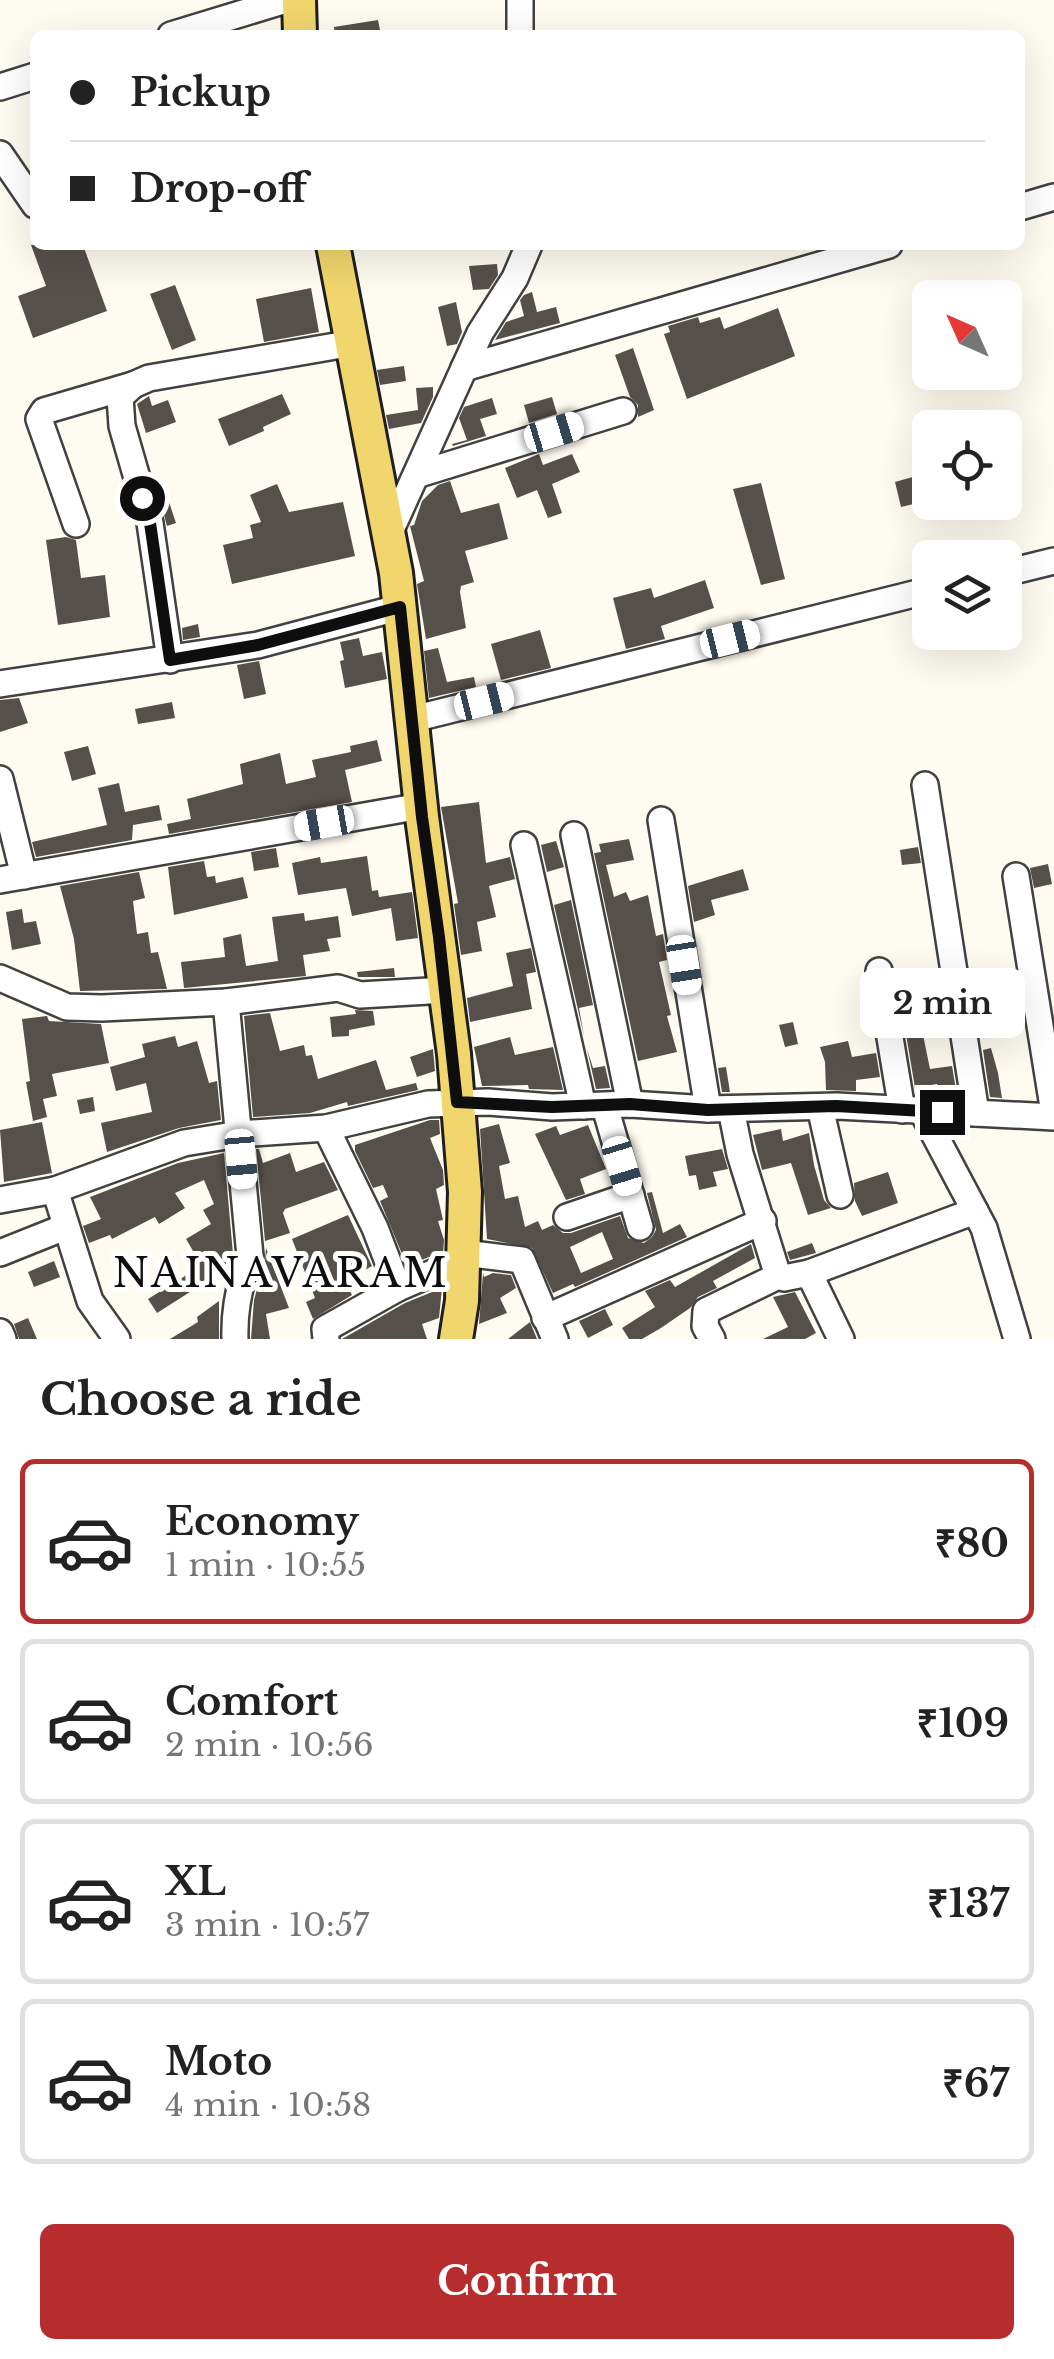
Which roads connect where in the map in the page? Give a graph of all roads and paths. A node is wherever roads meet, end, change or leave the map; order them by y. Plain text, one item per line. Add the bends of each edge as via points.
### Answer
1 (286, 0) edge
2 (299, 0) edge
3 (520, 0) edge
4 (187, 30) edge
5 (300, 30) edge
6 (520, 30) edge
7 (30, 78) edge
8 (0, 87) edge
9 (0, 154) edge
10 (1054, 197) edge
11 (30, 198) edge
12 (1025, 206) edge
13 (334, 250) edge
14 (527, 250) edge
15 (872, 250) edge
16 (353, 343) junction
17 (464, 368) junction
18 (133, 385) junction
19 (623, 411) dead end
20 (416, 475) junction
21 (76, 524) dead end
22 (389, 534) junction
23 (1054, 561) edge
24 (1022, 568) edge
25 (912, 594) edge
26 (400, 607) junction
27 (170, 660) junction
28 (0, 684) edge
29 (413, 719) junction
30 (0, 779) edge
31 (925, 785) dead end
32 (421, 806) junction
33 (661, 820) dead end
34 (574, 834) dead end
35 (524, 844) dead end
36 (1016, 876) dead end
37 (12, 878) edge
38 (879, 972) dead end
39 (0, 978) edge
40 (446, 990) junction
41 (226, 1002) junction
42 (457, 1102) junction
43 (606, 1106) junction
44 (820, 1107) junction
45 (719, 1109) junction
46 (912, 1110) junction
47 (976, 1113) junction
48 (1054, 1115) edge
49 (326, 1128) junction
50 (239, 1134) junction
51 (55, 1190) junction
52 (631, 1195) junction
53 (840, 1196) dead end
54 (0, 1200) edge
55 (975, 1211) junction
56 (567, 1216) dead end
57 (763, 1221) junction
58 (640, 1226) dead end
59 (65, 1227) junction
60 (0, 1253) edge
61 (463, 1262) junction
62 (809, 1273) junction
63 (778, 1276) junction
64 (398, 1288) junction
65 (550, 1329) edge
66 (0, 1332) edge
67 (3, 1339) edge
68 (117, 1339) edge
69 (235, 1339) edge
70 (326, 1339) edge
71 (456, 1339) edge
72 (712, 1339) edge
73 (842, 1339) edge
74 (1017, 1339) edge

1 - 4 street
2 - 5 main road
3 - 6 street
7 - 8 street
9 - 11 street
10 - 12 street
13 - 16 main road
14 - 17 street
15 - 17 street
16 - 18 street
16 - 22 main road
17 - 20 street
18 - 21 street via 44,411 39,419
18 - 27 street via 120,397 119,410 150,523
19 - 20 street
20 - 22 street
22 - 26 main road
23 - 24 street
25 - 29 street
26 - 27 street via 258,645
26 - 29 main road
27 - 28 street
29 - 32 main road
30 - 37 street
31 - 47 street
32 - 37 street
32 - 40 main road
33 - 45 street
34 - 43 street
35 - 43 street
36 - 48 street
38 - 46 street
39 - 41 street via 67,1007
40 - 41 street via 360,995 338,988
40 - 42 main road
41 - 50 street
42 - 43 street
42 - 49 street
42 - 61 main road
43 - 45 street
43 - 52 street
44 - 45 street
44 - 46 street
44 - 53 street
45 - 57 street
46 - 47 street
46 - 55 street
47 - 48 street
49 - 50 street
49 - 64 street
50 - 51 street via 156,1151
50 - 69 street via 250,1256 234,1315
51 - 54 street
51 - 59 street
52 - 56 street
52 - 58 street
55 - 62 street
55 - 74 street
57 - 63 street
57 - 65 street
59 - 60 street
59 - 68 street via 90,1301
61 - 64 street
61 - 65 street via 522,1260
61 - 71 main road
62 - 63 street
62 - 73 street
63 - 72 street via 706,1311
64 - 70 street via 325,1329
66 - 67 street

